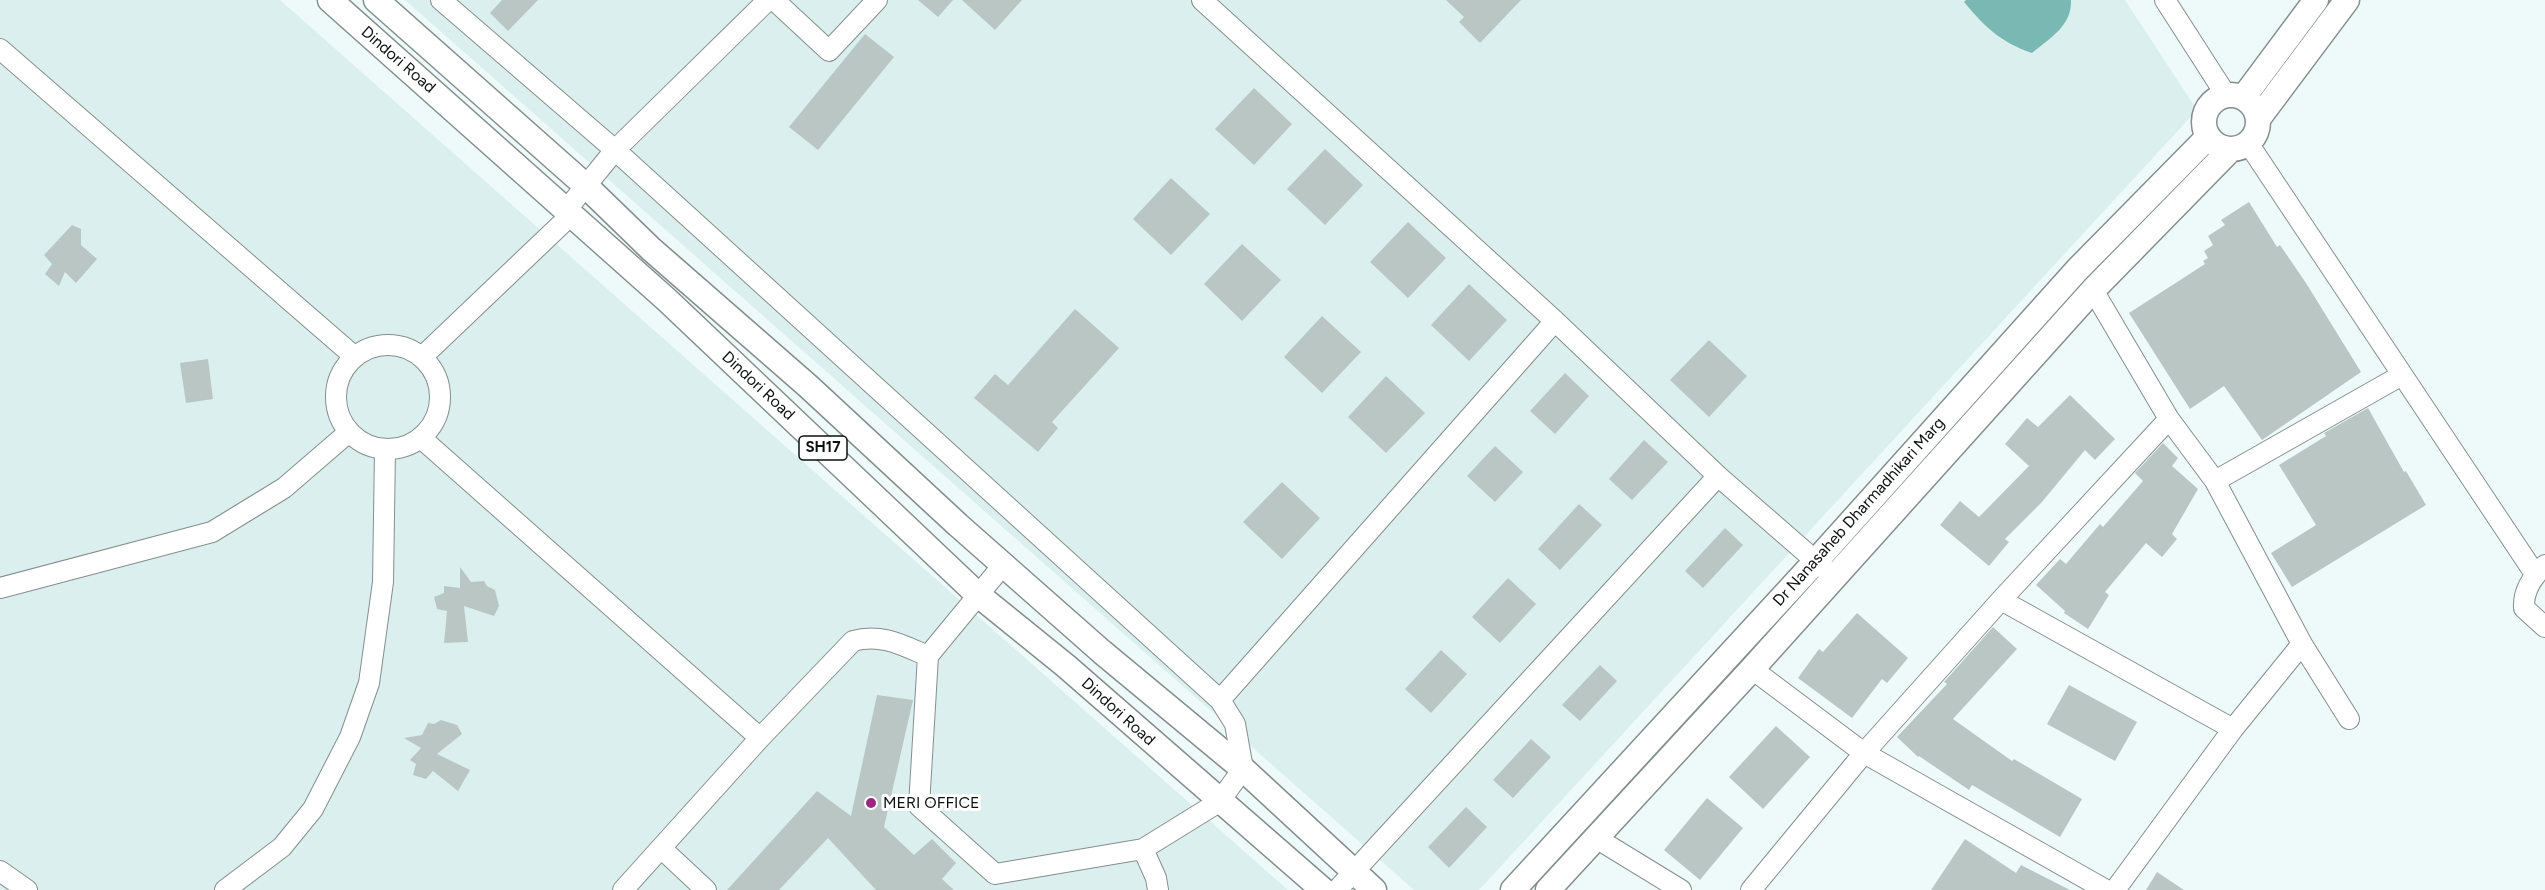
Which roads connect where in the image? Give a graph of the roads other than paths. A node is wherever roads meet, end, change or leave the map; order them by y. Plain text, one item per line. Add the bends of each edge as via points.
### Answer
1 (330, 0) edge
2 (376, 0) edge
3 (441, 0) edge
4 (768, 0) edge
5 (774, 0) edge
6 (877, 0) edge
7 (1202, 0) edge
8 (2165, 0) edge
9 (2316, 0) edge
10 (2347, 0) edge
11 (0, 49) edge
12 (2234, 97) junction
13 (2258, 119) junction
14 (2208, 137) junction
15 (2239, 146) junction
16 (615, 150) junction
17 (586, 186) junction
18 (569, 212) junction
19 (2093, 290) junction
20 (1555, 321) junction
21 (355, 357) junction
22 (422, 357) junction
23 (2402, 375) junction
24 (2169, 418) junction
25 (348, 432) junction
26 (421, 438) junction
27 (385, 450) junction
28 (1718, 476) junction
29 (2216, 482) junction
30 (1816, 561) junction
31 (1003, 565) junction
32 (2540, 569) edge
33 (1836, 577) junction
34 (0, 588) edge
35 (977, 594) junction
36 (2001, 600) junction
37 (2545, 627) edge
38 (2302, 644) junction
39 (928, 656) junction
40 (1752, 669) junction
41 (1220, 700) junction
42 (2349, 719) dead end
43 (2233, 729) junction
44 (760, 738) junction
45 (1864, 753) junction
46 (1243, 769) junction
47 (1219, 802) junction
48 (1596, 838) junction
49 (661, 848) junction
50 (1143, 849) junction
51 (0, 871) edge
52 (1354, 872) junction
53 (27, 890) edge
54 (225, 890) edge
55 (624, 890) edge
56 (706, 890) edge
57 (1158, 890) edge
58 (1323, 890) edge
59 (1337, 890) edge
60 (1374, 890) edge
61 (1514, 890) edge
62 (1548, 890) edge
63 (1681, 890) edge
64 (1751, 890) edge
65 (2106, 890) edge
66 (2115, 890) edge

1 - 18 main road, Dindori Road / SH17
2 - 17 main road
3 - 16 street
4 - 16 street
5 - 6 street via 829,51
7 - 20 street
8 - 12 street
9 - 12 main road
10 - 13 main road
11 - 21 street
12 - 13 main road via 2255,111
12 - 14 main road via 2217,98 2206,112 2204,129
13 - 15 main road via 2257,128
14 - 15 main road via 2222,148
14 - 30 main road, Dr Nanasaheb Dharmadhikari Marg via 2077,270
15 - 19 main road, Dr Nanasaheb Dharmadhikari Marg
15 - 23 street
16 - 17 street
16 - 41 street
17 - 18 street
17 - 31 main road
18 - 22 street
18 - 35 main road, Dindori Road / SH17
19 - 24 street
19 - 33 main road, Dr Nanasaheb Dharmadhikari Marg
20 - 28 street
20 - 41 street
21 - 22 street via 372,347 388,345 407,348
21 - 25 street via 337,384 336,403
22 - 26 street via 438,383 440,401 435,419
23 - 29 street
23 - 32 street
24 - 29 street
24 - 36 street
25 - 27 street via 368,446
25 - 34 street via 284,488 212,532
26 - 27 street via 401,448
26 - 44 street
27 - 54 street via 383,582 369,683 354,726 313,809 282,847
28 - 30 street
28 - 52 street
29 - 38 street
30 - 33 street
30 - 61 main road, Dr Nanasaheb Dharmadhikari Marg
31 - 35 street
31 - 46 main road
32 - 37 street via 2523,598 2524,608
33 - 40 main road, Dr Nanasaheb Dharmadhikari Marg
35 - 39 street
35 - 47 main road, Dindori Road / SH17 via 1066,666
36 - 43 street
36 - 45 street
38 - 42 street
38 - 43 street
39 - 44 street via 884,638 853,641
39 - 50 street via 919,806 995,874
40 - 45 street
40 - 48 main road, Dr Nanasaheb Dharmadhikari Marg
41 - 46 street via 1236,724
43 - 66 street
44 - 49 street
45 - 64 street
45 - 65 street
46 - 47 street
46 - 52 main road
47 - 50 street
47 - 58 main road, Dindori Road / SH17
48 - 62 main road, Dr Nanasaheb Dharmadhikari Marg
48 - 63 street
49 - 55 street
49 - 56 street
50 - 57 street
51 - 53 street
52 - 59 street
52 - 60 main road

